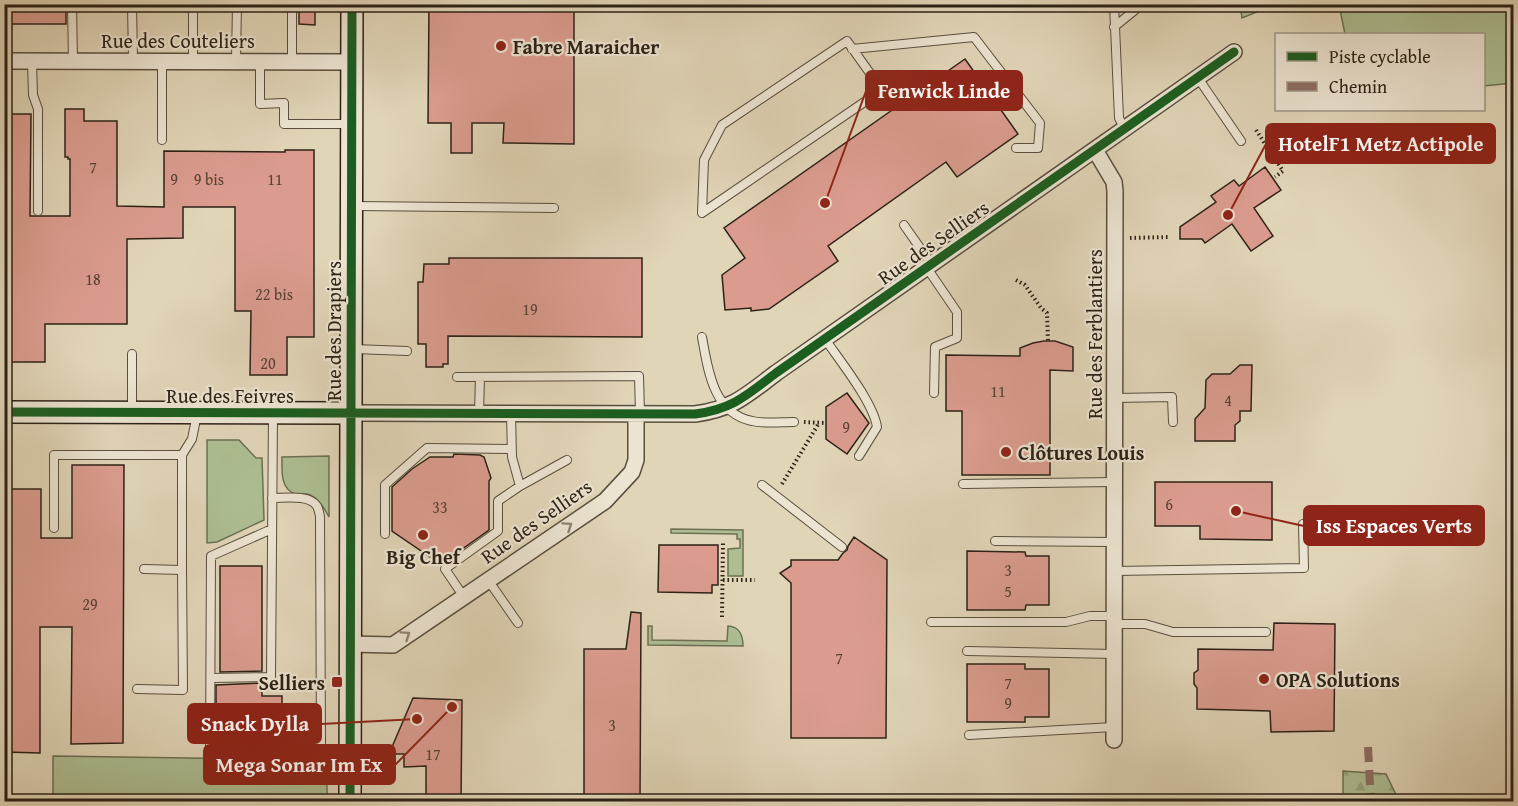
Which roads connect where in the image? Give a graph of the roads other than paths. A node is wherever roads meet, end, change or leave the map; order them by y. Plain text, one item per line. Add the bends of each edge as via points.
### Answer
1 (72, 4) edge
2 (132, 4) edge
3 (193, 4) edge
4 (237, 4) edge
5 (292, 4) edge
6 (352, 4) edge
7 (1114, 4) edge
8 (1135, 4) edge
9 (1114, 27) junction
10 (852, 49) junction
11 (1234, 52) dead end
12 (73, 61) junction
13 (193, 61) junction
14 (260, 61) junction
15 (4, 62) edge
16 (32, 62) junction
17 (133, 62) junction
18 (162, 62) junction
19 (236, 62) junction
20 (291, 62) junction
21 (352, 62) junction
22 (1198, 78) junction
23 (352, 124) junction
24 (1125, 130) junction
25 (162, 140) dead end
26 (1241, 141) dead end
27 (1016, 148) dead end
28 (1095, 150) junction
29 (352, 206) junction
30 (554, 208) dead end
31 (38, 211) dead end
32 (904, 225) dead end
33 (929, 266) junction
34 (702, 337) dead end
35 (825, 339) junction
36 (351, 349) junction
37 (406, 351) dead end
38 (132, 354) dead end
39 (457, 376) dead end
40 (480, 377) junction
41 (934, 393) dead end
42 (1115, 398) junction
43 (725, 408) junction
44 (4, 412) edge
45 (132, 412) junction
46 (197, 413) junction
47 (273, 413) junction
48 (351, 413) junction
49 (479, 413) junction
50 (511, 414) junction
51 (638, 414) junction
52 (794, 422) road end
53 (1173, 422) dead end
54 (511, 449) junction
55 (182, 455) junction
56 (859, 456) dead end
57 (567, 460) dead end
58 (1115, 482) junction
59 (963, 484) dead end
60 (762, 485) dead end
61 (520, 486) junction
62 (272, 498) junction
63 (1303, 525) dead end
64 (54, 528) dead end
65 (272, 529) junction
66 (385, 534) dead end
67 (994, 541) dead end
68 (1115, 542) junction
69 (842, 547) dead end
70 (144, 569) dead end
71 (182, 570) junction
72 (1115, 571) junction
73 (488, 580) junction
74 (464, 597) junction
75 (1115, 620) junction
76 (931, 622) dead end
77 (518, 623) dead end
78 (1266, 632) dead end
79 (350, 644) junction
80 (967, 651) dead end
81 (1115, 654) junction
82 (211, 678) junction
83 (137, 689) dead end
84 (1114, 734) joint
85 (969, 735) dead end
86 (350, 801) edge
87 (396, 801) edge

1 - 12 lane
2 - 17 lane
3 - 13 lane
4 - 19 lane
5 - 20 lane
6 - 21 street, Rue des Drapiers
7 - 9 lane
8 - 9 lane via 1135,10
9 - 24 lane via 1119,118
10 - 10 lane via 846,41 722,125 704,160 702,213 882,90
10 - 27 lane via 974,37 1040,123 1038,148
11 - 22 street, Rue des Selliers
12 - 16 street, Rue des Couteliers
12 - 17 street, Rue des Couteliers
13 - 18 street, Rue des Couteliers
13 - 19 street, Rue des Couteliers
14 - 19 street, Rue des Couteliers
14 - 20 street, Rue des Couteliers
14 - 23 lane via 260,104 284,104 284,124
15 - 16 street, Rue des Couteliers
16 - 31 lane via 33,95 38,110
17 - 18 street, Rue des Couteliers
18 - 25 lane
20 - 21 street, Rue des Couteliers
21 - 23 street, Rue des Drapiers
22 - 24 street, Rue des Selliers
22 - 26 lane
23 - 29 street, Rue des Drapiers
24 - 28 street, Rue des Selliers
28 - 33 street, Rue des Selliers
28 - 42 street, Rue des Ferblantiers via 1114,182
29 - 30 lane
29 - 36 street, Rue des Drapiers
32 - 33 lane
33 - 35 street, Rue des Selliers
33 - 41 lane via 957,312 957,338 935,347
34 - 43 lane via 710,379
35 - 43 street, Rue des Selliers
35 - 56 lane via 875,416 877,427
36 - 37 lane
36 - 48 street, Rue des Drapiers
38 - 45 lane
39 - 40 lane
40 - 49 lane
40 - 51 lane via 639,376
42 - 53 lane via 1172,397
42 - 58 street, Rue des Ferblantiers
43 - 51 street, Rue des Selliers via 695,414
43 - 52 lane via 755,422
44 - 45 street, Rue des Feivres
45 - 46 street, Rue des Feivres
46 - 47 street, Rue des Feivres
46 - 55 lane via 192,438
47 - 48 street, Rue des Feivres
47 - 62 lane
48 - 49 street, Rue des Feivres
48 - 79 street, Rue des Drapiers
49 - 50 street, Rue des Feivres
50 - 51 street, Rue des Feivres
50 - 54 lane
73 -> 51 street, Rue des Selliers via 605,501 632,472
54 - 61 lane
54 - 66 lane via 427,448 385,485
55 - 64 lane via 54,455
55 - 71 lane
57 - 61 lane
58 - 59 lane
58 - 68 street, Rue des Ferblantiers
60 - 69 lane
61 - 74 lane via 498,501 498,531 445,569
62 - 65 lane
62 - 82 lane via 309,500 318,507 320,516 321,746 210,746
63 - 72 lane via 1304,568
65 - 82 lane via 212,556
65 - 82 lane via 271,677
67 - 68 lane
68 - 72 street, Rue des Ferblantiers
70 - 71 lane
71 - 83 lane via 183,690
72 - 75 street, Rue des Ferblantiers
73 - 74 street, Rue des Selliers
73 - 77 lane
79 -> 74 street, Rue des Selliers via 393,645
75 - 76 lane via 1090,616 1066,622
75 - 78 lane via 1173,632
75 - 81 street, Rue des Ferblantiers
79 - 86 street, Rue des Drapiers
80 - 81 lane
81 - 84 street, Rue des Ferblantiers
84 - 85 lane
86 - 87 lane

